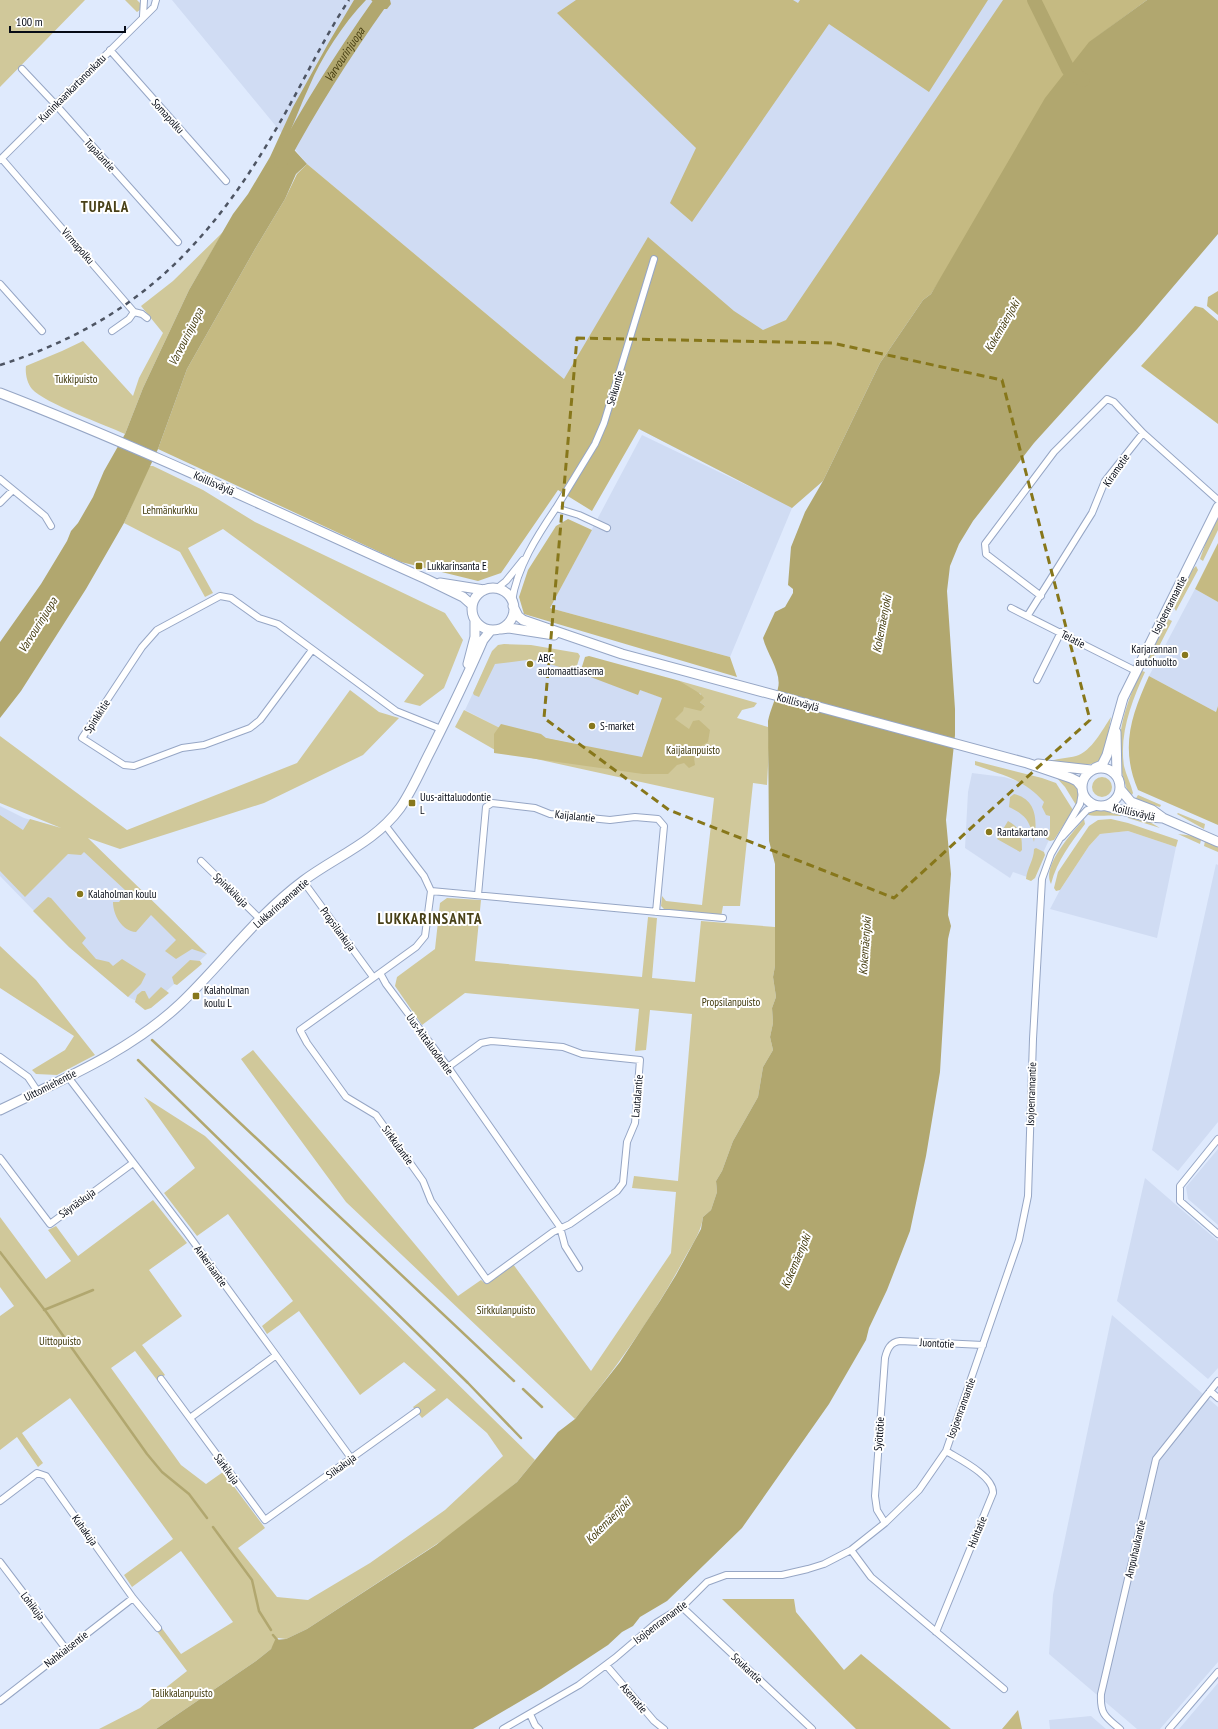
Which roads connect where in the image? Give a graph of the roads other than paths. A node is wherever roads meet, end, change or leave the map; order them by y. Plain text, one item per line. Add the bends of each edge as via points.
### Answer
1 (144, 0) edge
2 (156, 0) edge
3 (144, 16) junction
4 (110, 50) junction
5 (22, 69) dead end
6 (56, 105) junction
7 (1, 160) edge
8 (226, 181) dead end
9 (178, 242) dead end
10 (654, 259) dead end
11 (0, 284) edge
12 (134, 312) junction
13 (147, 318) dead end
14 (42, 331) dead end
15 (112, 331) dead end
16 (0, 394) edge
17 (1143, 433) junction
18 (0, 479) edge
19 (13, 490) junction
20 (1218, 500) edge
21 (0, 503) edge
22 (1218, 507) edge
23 (556, 508) junction
24 (51, 526) dead end
25 (607, 528) dead end
26 (529, 552) junction
27 (426, 579) junction
28 (496, 589) junction
29 (484, 590) junction
30 (1041, 596) junction
31 (512, 603) junction
32 (472, 606) junction
33 (1011, 608) dead end
34 (1028, 615) junction
35 (475, 621) junction
36 (501, 629) junction
37 (491, 630) junction
38 (1060, 632) junction
39 (571, 638) junction
40 (312, 650) junction
41 (1136, 671) junction
42 (1037, 680) dead end
43 (462, 686) junction
44 (1116, 727) junction
45 (441, 729) junction
46 (1027, 763) junction
47 (1093, 769) junction
48 (1117, 776) junction
49 (1120, 789) junction
50 (1082, 790) junction
51 (1102, 806) junction
52 (1163, 818) junction
53 (385, 825) junction
54 (1062, 837) junction
55 (1218, 842) edge
56 (201, 861) dead end
57 (303, 881) junction
58 (431, 891) junction
59 (478, 895) junction
60 (656, 912) junction
61 (723, 918) dead end
62 (260, 919) junction
63 (380, 973) junction
64 (374, 977) junction
65 (0, 1057) edge
66 (100, 1059) joint
67 (448, 1067) junction
68 (68, 1077) junction
69 (38, 1092) junction
70 (0, 1110) edge
71 (1218, 1139) edge
72 (0, 1158) edge
73 (133, 1163) junction
74 (560, 1227) junction
75 (1218, 1234) edge
76 (579, 1268) dead end
77 (891, 1344) joint
78 (983, 1345) junction
79 (275, 1356) junction
80 (161, 1379) dead end
81 (1218, 1381) edge
82 (1210, 1391) junction
83 (1218, 1398) edge
84 (417, 1411) dead end
85 (190, 1418) junction
86 (946, 1451) junction
87 (351, 1458) junction
88 (0, 1501) edge
89 (265, 1520) joint
90 (885, 1523) junction
91 (851, 1550) junction
92 (0, 1562) edge
93 (133, 1598) junction
94 (682, 1607) junction
95 (158, 1628) dead end
96 (936, 1632) junction
97 (66, 1649) junction
98 (606, 1665) junction
99 (1218, 1672) edge
100 (1004, 1689) dead end
101 (0, 1701) edge
102 (530, 1714) junction
103 (503, 1729) edge
104 (539, 1729) edge
105 (664, 1729) edge
106 (812, 1729) edge
107 (1120, 1729) edge
108 (1169, 1729) edge

1 - 3 street
2 - 3 street, Kuninkaankartanonkatu via 154,7
3 - 4 street, Kuninkaankartanonkatu
4 - 6 street, Kuninkaankartanonkatu
4 - 8 street, Somapolku
5 - 6 street, Tupalantie
6 - 7 street, Kuninkaankartanonkatu
6 - 9 street, Tupalantie
7 - 12 street, Virmapolku
10 - 23 street, Seikuntie via 604,424 595,444
11 - 14 street
12 - 13 street
12 - 15 street via 129,319
16 - 27 main road, Koillisväylä via 36,406 164,460
17 - 20 street
17 - 30 street, Kiramotie via 1105,481 1092,512
17 - 30 street via 1114,402 1107,399 1054,452 985,544 986,554
18 - 19 street
19 - 21 street
19 - 24 street via 45,516
22 - 41 main road, Isojoenrannantie
23 - 25 street
23 - 26 street, Seikuntie
26 - 28 street, Seikuntie via 506,581
26 - 31 street, Seikuntie via 519,573
27 - 29 main road, Koillisväylä via 467,589
27 - 32 main road, Koillisväylä via 463,597
28 - 29 main road
28 - 31 main road via 506,594
29 - 32 main road via 476,596
30 - 34 street, Kiramotie
31 - 36 main road via 510,620
31 - 39 main road, Koillisväylä via 518,616 523,620
32 - 35 main road
33 - 34 street, Telatie
34 - 38 street, Telatie
35 - 37 main road
35 - 43 main road, Lukkarinsannantie via 475,637
36 - 37 main road
36 - 39 main road, Koillisväylä via 509,628
37 - 43 main road, Lukkarinsannantie via 483,640
38 - 41 street, Telatie
38 - 42 street
39 - 46 main road, Koillisväylä
40 - 40 street, Spinkkitie via 278,624 259,618 231,598 220,596 157,630 142,647 82,738 124,765 134,766 182,748 204,746 244,730 260,720
40 - 45 street, Spinkkitie via 396,711
41 - 44 main road, Isojoenrannantie via 1123,698
43 - 45 main road, Lukkarinsannantie
44 - 47 main road, Isojoenrannantie via 1104,761
44 - 48 main road, Isojoenrannantie
45 - 53 main road, Lukkarinsannantie via 400,808
46 - 47 main road, Koillisväylä
46 - 50 main road, Koillisväylä via 1071,778 1077,781
47 - 48 main road via 1107,768
47 - 50 main road via 1085,776
48 - 49 main road
49 - 51 main road via 1114,801
49 - 52 main road, Koillisväylä via 1131,802 1152,810
50 - 51 main road via 1088,801
50 - 54 street, Isojoenrannantie via 1080,804
51 - 52 main road, Koillisväylä
51 - 54 street, Isojoenrannantie via 1087,810
52 - 55 main road, Koillisväylä
53 - 57 main road, Lukkarinsannantie
53 - 58 street via 424,876
54 - 78 street, Isojoenrannantie via 1046,866 1040,899 1028,1196 1019,1240
56 - 62 street, Spinkkikuja
57 - 62 main road, Lukkarinsannantie
57 - 64 street, Propsilankuja
58 - 59 street
58 - 63 street via 425,936 416,947
59 - 60 street
59 - 60 street, Kaijalantie via 486,807 492,803 535,808 550,814 610,820 635,817 658,820 664,826
60 - 61 street
62 - 66 main road, Lukkarinsannantie via 179,1005 141,1035
63 - 64 street, Sirkkulantie
63 - 67 street, Uus-Aittaluodontie
64 - 74 street, Sirkkulantie via 300,1030 346,1097 376,1114 423,1181 430,1201 487,1280
65 - 69 street via 28,1076
66 - 68 main road, Uittomiehentie
67 - 74 street, Uus-Aittaluodontie
67 - 74 street, Lautalantie via 481,1043 491,1041 563,1047 582,1054 640,1060 635,1123 627,1142 623,1183 617,1191 570,1224
68 - 69 main road, Uittomiehentie
68 - 73 street, Ankeriaantie
69 - 70 main road, Uittomiehentie
71 - 75 street via 1180,1186 1180,1201
72 - 73 street, Säynäskuja via 50,1224
73 - 79 street, Ankeriaantie via 187,1233
74 - 76 street, Uus-Aittaluodontie via 564,1246
77 - 78 street, Juontotie via 900,1341
77 - 90 street, Syöttötie via 884,1358 875,1496 877,1510
78 - 86 street, Isojoenrannantie
79 - 85 street
79 - 87 street, Ankeriaantie
80 - 85 street, Särkikuja
81 - 82 street, Ampuhaukantie
82 - 83 street
82 - 107 street, Ampuhaukantie via 1156,1459 1101,1694 1104,1715
84 - 87 street, Siikakuja
85 - 89 street, Särkikuja
86 - 90 street, Isojoenrannantie via 919,1490
86 - 96 street, Huhtatie via 990,1482 993,1493
87 - 89 street, Siikakuja
88 - 93 street, Kuhakuja via 37,1473 46,1476
90 - 91 street, Isojoenrannantie
91 - 94 street, Isojoenrannantie via 824,1564 782,1575 739,1574 714,1578
91 - 96 street via 871,1577
92 - 97 street, Lohikuja
93 - 95 street, Kuhakuja
93 - 97 street, Nahkiaisentie
94 - 98 street, Isojoenrannantie via 656,1623
94 - 106 street, Soukantie
96 - 100 street
97 - 101 street, Nahkiaisentie
98 - 102 street, Isojoenrannantie via 579,1685
98 - 105 street, Asematie via 654,1721
99 - 108 street
102 - 103 street, Isojoenrannantie
102 - 104 street

